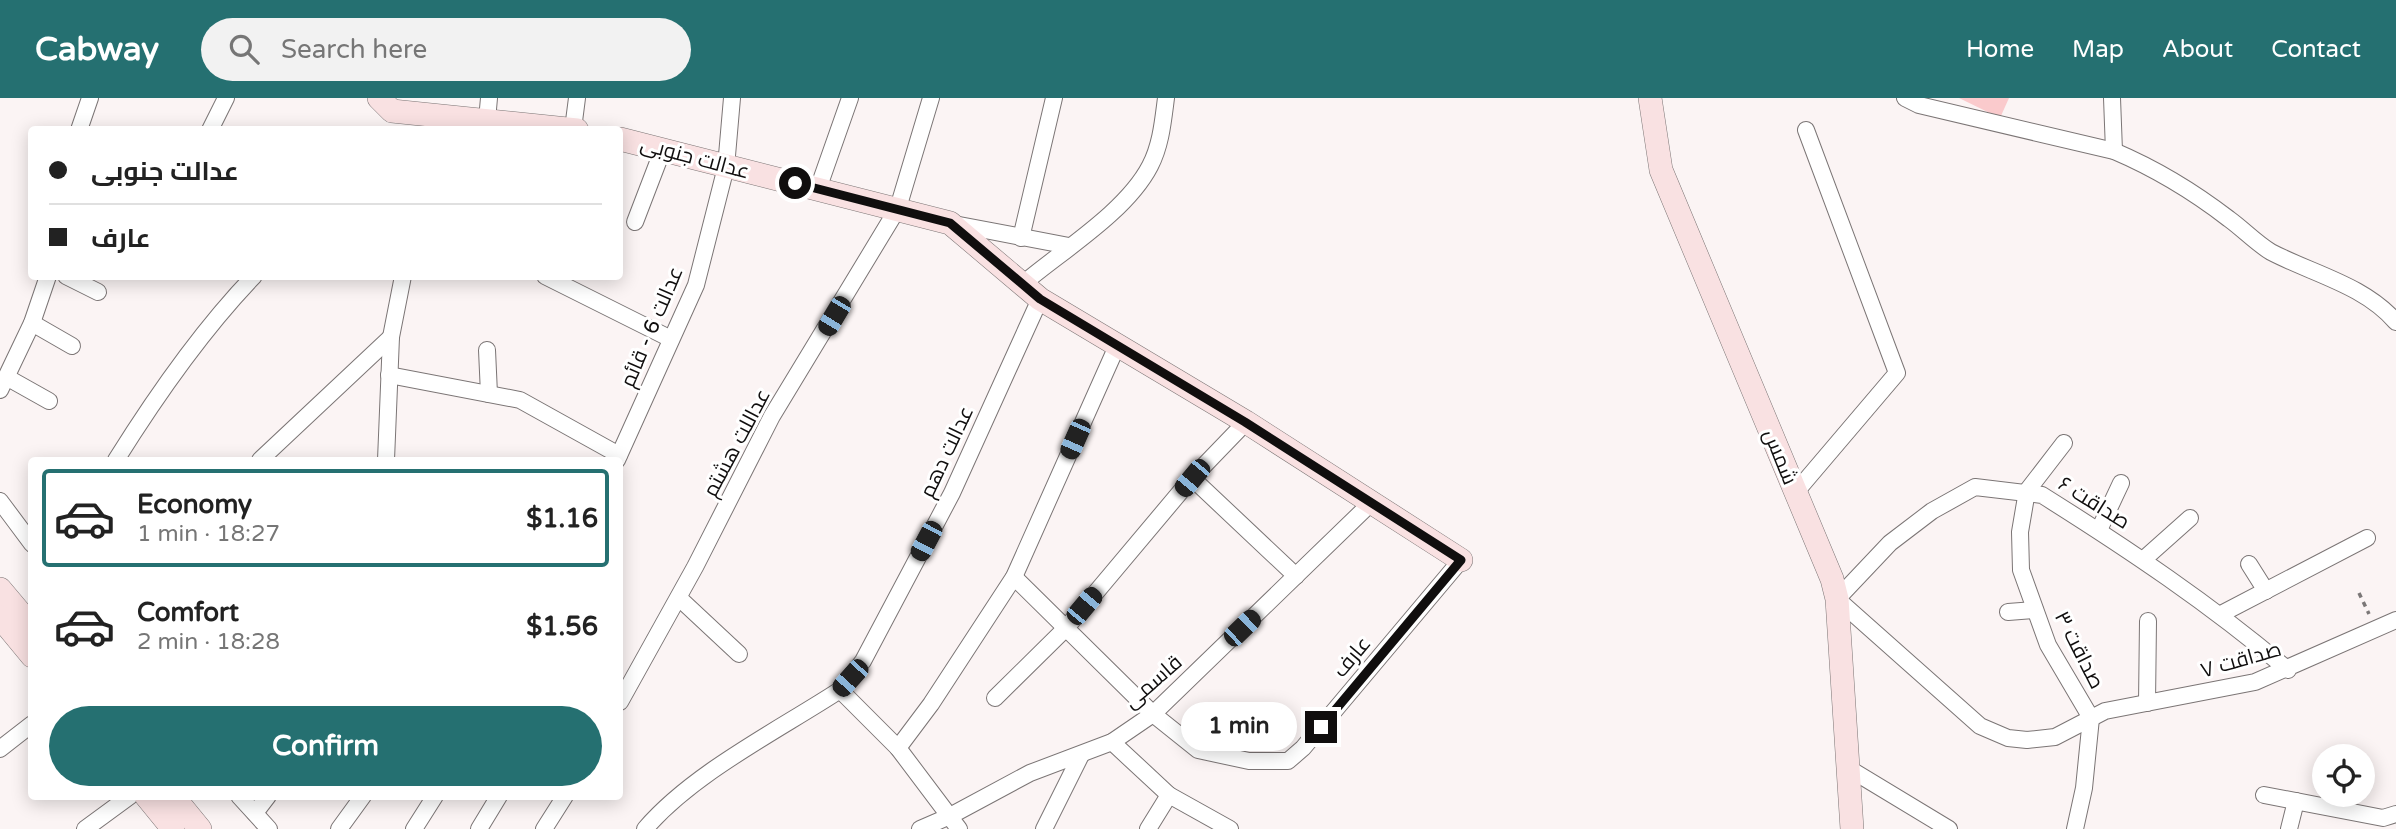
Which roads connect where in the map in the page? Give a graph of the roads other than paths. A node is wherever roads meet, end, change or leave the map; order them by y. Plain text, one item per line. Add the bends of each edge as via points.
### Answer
1 (90, 98) edge
2 (226, 98) edge
3 (577, 98) edge
4 (732, 98) edge
5 (850, 98) edge
6 (932, 98) edge
7 (1054, 98) edge
8 (1166, 98) edge
9 (1650, 98) edge
10 (1905, 98) edge
11 (2112, 98) edge
12 (389, 109) edge
13 (488, 109) edge
14 (80, 126) edge
15 (212, 126) edge
16 (562, 126) edge
17 (575, 126) edge
18 (1806, 130) dead end
19 (623, 140) edge
20 (663, 149) junction
21 (2114, 151) junction
22 (726, 167) junction
23 (818, 189) junction
24 (898, 208) junction
25 (635, 222) dead end
26 (950, 223) junction
27 (1021, 238) junction
28 (1069, 246) junction
29 (47, 280) edge
30 (74, 280) edge
31 (250, 280) edge
32 (402, 280) edge
33 (553, 280) edge
34 (1032, 291) junction
35 (98, 292) dead end
36 (2396, 322) edge
37 (32, 323) junction
38 (391, 337) junction
39 (671, 340) junction
40 (72, 346) dead end
41 (1116, 346) junction
42 (487, 350) dead end
43 (389, 375) junction
44 (4, 384) edge
45 (489, 394) junction
46 (49, 401) dead end
47 (1245, 422) junction
48 (2064, 443) dead end
49 (118, 457) edge
50 (263, 457) edge
51 (386, 457) edge
52 (618, 457) edge
53 (1192, 478) junction
54 (2121, 483) dead end
55 (2027, 491) junction
56 (1795, 493) junction
57 (0, 501) edge
58 (1371, 503) junction
59 (2190, 518) dead end
60 (2099, 530) junction
61 (2367, 538) dead end
62 (28, 539) edge
63 (2144, 559) junction
64 (1461, 560) joint
65 (2249, 564) dead end
66 (1296, 576) junction
67 (1014, 577) junction
68 (0, 589) edge
69 (2266, 591) junction
70 (679, 598) junction
71 (1837, 599) junction
72 (2035, 610) junction
73 (2008, 612) dead end
74 (2221, 614) junction
75 (0, 617) edge
76 (2396, 620) edge
77 (2148, 621) dead end
78 (28, 622) edge
79 (1066, 628) junction
80 (28, 651) edge
81 (739, 654) dead end
82 (2288, 670) junction
83 (840, 690) junction
84 (623, 697) edge
85 (995, 698) dead end
86 (2147, 703) junction
87 (1153, 714) junction
88 (2091, 718) junction
89 (28, 727) edge
90 (1112, 742) junction
91 (898, 748) junction
92 (0, 749) edge
93 (1081, 755) junction
94 (1848, 768) junction
95 (1169, 794) junction
96 (2264, 795) dead end
97 (125, 800) edge
98 (148, 800) edge
99 (176, 800) edge
100 (243, 800) edge
101 (265, 800) edge
102 (360, 800) edge
103 (432, 800) edge
104 (497, 800) edge
105 (562, 800) edge
106 (2296, 801) junction
107 (255, 813) junction
108 (2396, 814) edge
109 (955, 823) edge
110 (85, 829) edge
111 (173, 829) edge
112 (200, 829) edge
113 (269, 829) edge
114 (340, 829) edge
115 (414, 829) edge
116 (479, 829) edge
117 (544, 829) edge
118 (645, 829) edge
119 (920, 829) edge
120 (1044, 829) edge
121 (1148, 829) edge
122 (1230, 829) edge
123 (1852, 829) edge
124 (1949, 829) edge
125 (2075, 829) edge
126 (2289, 829) edge

1 - 14 street
2 - 15 street
3 - 17 street
4 - 22 street, عدالت 6 - قائم
5 - 23 street
6 - 24 street, عداللت هشتم
7 - 27 street
8 - 28 street via 1161,137 1151,166 1114,211
9 - 56 street, شمس via 1661,170
10 - 21 street
11 - 21 street
12 - 13 street
13 - 16 street
18 - 56 street via 1898,373
19 - 20 street, عدالت جنوبی
20 - 22 street, عدالت جنوبی
20 - 25 street
21 - 36 street via 2143,163 2270,251 2384,307
22 - 23 street, عدالت جنوبی
22 - 39 street, عدالت 6 - قائم via 696,285
23 - 24 street, عدالت جنوبی
24 - 26 street, عدالت جنوبی
24 - 70 street, عداللت هشتم via 772,416
26 - 27 street
26 - 34 street, عدالت جنوبی
27 - 28 street
28 - 34 street
29 - 37 street
30 - 35 street
31 - 49 street via 193,348
32 - 38 street
33 - 39 street
34 - 41 street, عدالت جنوبی
34 - 83 street, عدالت دهم via 952,493 863,661
37 - 40 street
37 - 44 street
38 - 43 street
38 - 50 street
39 - 52 street, عدالت 6 - قائم
41 - 47 street, عدالت جنوبی
41 - 67 street
42 - 45 street
43 - 45 street
43 - 51 street
44 - 46 street
45 - 52 street via 520,400
47 - 53 street
47 - 58 street, عدالت جنوبی
48 - 55 street
53 - 66 street
53 - 79 street
54 - 60 street
55 - 60 street, صداقت ۶ via 2042,495
55 - 71 street, صداقت ۶ via 1975,487 1932,511 1890,543
55 - 72 street, صداقت ۳ via 2020,532 2021,570
56 - 71 street, شمس via 1824,556
57 - 62 street
58 - 64 street, عدالت جنوبی
58 - 66 street, قاسمی
59 - 63 street
60 - 63 street, صداقت ۶
61 - 69 street
63 - 74 street, صداقت ۶
64 - 87 street, عارف via 1288,761 1249,761 1198,750
65 - 69 street
66 - 87 street, قاسمی
67 - 79 street
67 - 91 street
68 - 78 street
69 - 74 street
70 - 81 street
70 - 84 street, عداللت هشتم
71 - 88 street, صداقت ۷ via 1963,713 1993,733 2027,740 2055,737
71 - 94 street, شمس
72 - 73 street
72 - 88 street, صداقت ۳ via 2048,645
74 - 82 street, صداقت ۶
75 - 80 street
76 - 82 street, صداقت ۷
77 - 86 street
79 - 85 street
79 - 87 street
82 - 86 street, صداقت ۷ via 2255,682
83 - 91 street
83 - 118 street, عدالت دهم via 694,784
86 - 88 street, صداقت ۷
87 - 90 street, قاسمی
88 - 125 street, صداقت ۳
89 - 92 street
90 - 93 street, قاسمی
90 - 95 street
91 - 109 street
93 - 109 street, قاسمی via 1030,773
93 - 120 street
94 - 123 street, شمس
94 - 124 street
95 - 121 street
95 - 122 street
96 - 106 street
97 - 110 street
98 - 111 street
99 - 112 street
100 - 107 street
101 - 107 street
102 - 114 street
103 - 115 street
104 - 116 street
105 - 117 street
106 - 108 street via 2383,818
106 - 126 street
107 - 113 street
109 - 119 street, قاسمی

